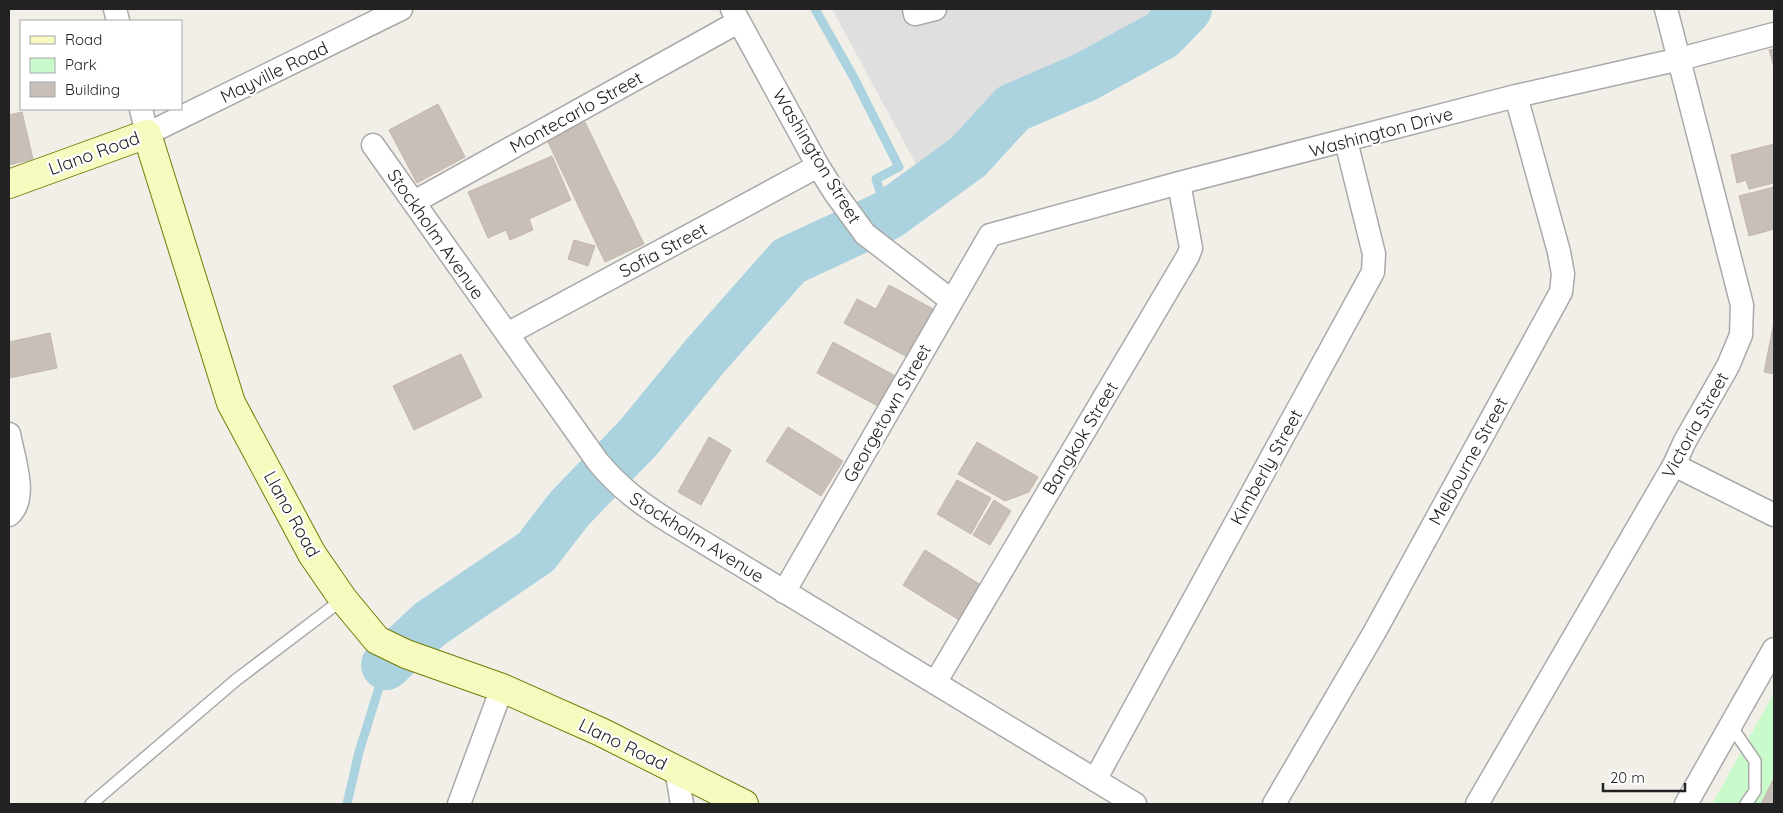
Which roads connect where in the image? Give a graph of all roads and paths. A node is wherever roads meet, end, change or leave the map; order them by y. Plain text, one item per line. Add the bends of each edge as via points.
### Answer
1 (401, 9) edge
2 (914, 9) edge
3 (935, 9) edge
4 (1666, 9) edge
5 (735, 15) edge
6 (1774, 34) edge
7 (1680, 59) junction
8 (1516, 96) junction
9 (182, 105) edge
10 (171, 110) edge
11 (144, 122) edge
12 (1346, 141) junction
13 (373, 145) dead end
14 (818, 166) junction
15 (1179, 183) junction
16 (9, 184) edge
17 (414, 202) junction
18 (990, 235) joint
19 (952, 301) junction
20 (507, 334) junction
21 (9, 434) edge
22 (1674, 465) junction
23 (9, 515) edge
24 (1774, 515) edge
25 (784, 592) junction
26 (343, 599) junction
27 (1774, 649) edge
28 (935, 683) junction
29 (502, 688) junction
30 (1731, 726) junction
31 (676, 769) junction
32 (1095, 780) junction
33 (91, 804) edge
34 (459, 804) edge
35 (682, 804) edge
36 (744, 804) edge
37 (1134, 804) edge
38 (1274, 804) edge
39 (1477, 804) edge
40 (1686, 804) edge
41 (1746, 804) edge

1 - 9 street, Mayville Road
2 - 3 street via 915,14
4 - 7 street, Victoria Street
5 - 14 street, Washington Street
5 - 17 street, Montecarlo Street
6 - 7 street, Washington Drive
7 - 8 street, Washington Drive
7 - 22 street, Victoria Street via 1742,305 1741,335 1728,366 1684,441
8 - 12 street, Washington Drive
8 - 38 street, Melbourne Street via 1559,252 1563,274 1561,292 1374,633
10 - 11 street, Mayville Road
11 - 16 main road, Llano Road
11 - 26 main road, Llano Road via 231,403 312,554
12 - 15 street, Washington Drive
12 - 32 street, Kimberly Street via 1374,254 1373,272
13 - 17 street, Stockholm Avenue
14 - 19 street, Washington Street via 865,234
14 - 20 street, Sofia Street
15 - 18 street, Washington Drive
15 - 28 street, Bangkok Street via 1191,248 1188,256
17 - 20 street, Stockholm Avenue
18 - 19 street, Georgetown Street
19 - 25 street, Georgetown Street
20 - 25 street, Stockholm Avenue via 615,482 646,508
21 - 23 street via 19,487 18,503
22 - 24 street
22 - 39 street, Victoria Street
25 - 28 street, Stockholm Avenue
26 - 29 main road, Llano Road via 377,640 406,654
26 - 33 lane via 236,680
27 - 30 street
28 - 32 street, Stockholm Avenue
29 - 31 main road, Llano Road
29 - 34 street
30 - 40 street
30 - 41 lane via 1755,761 1755,791
31 - 35 street
31 - 36 main road, Llano Road
32 - 37 street, Stockholm Avenue

